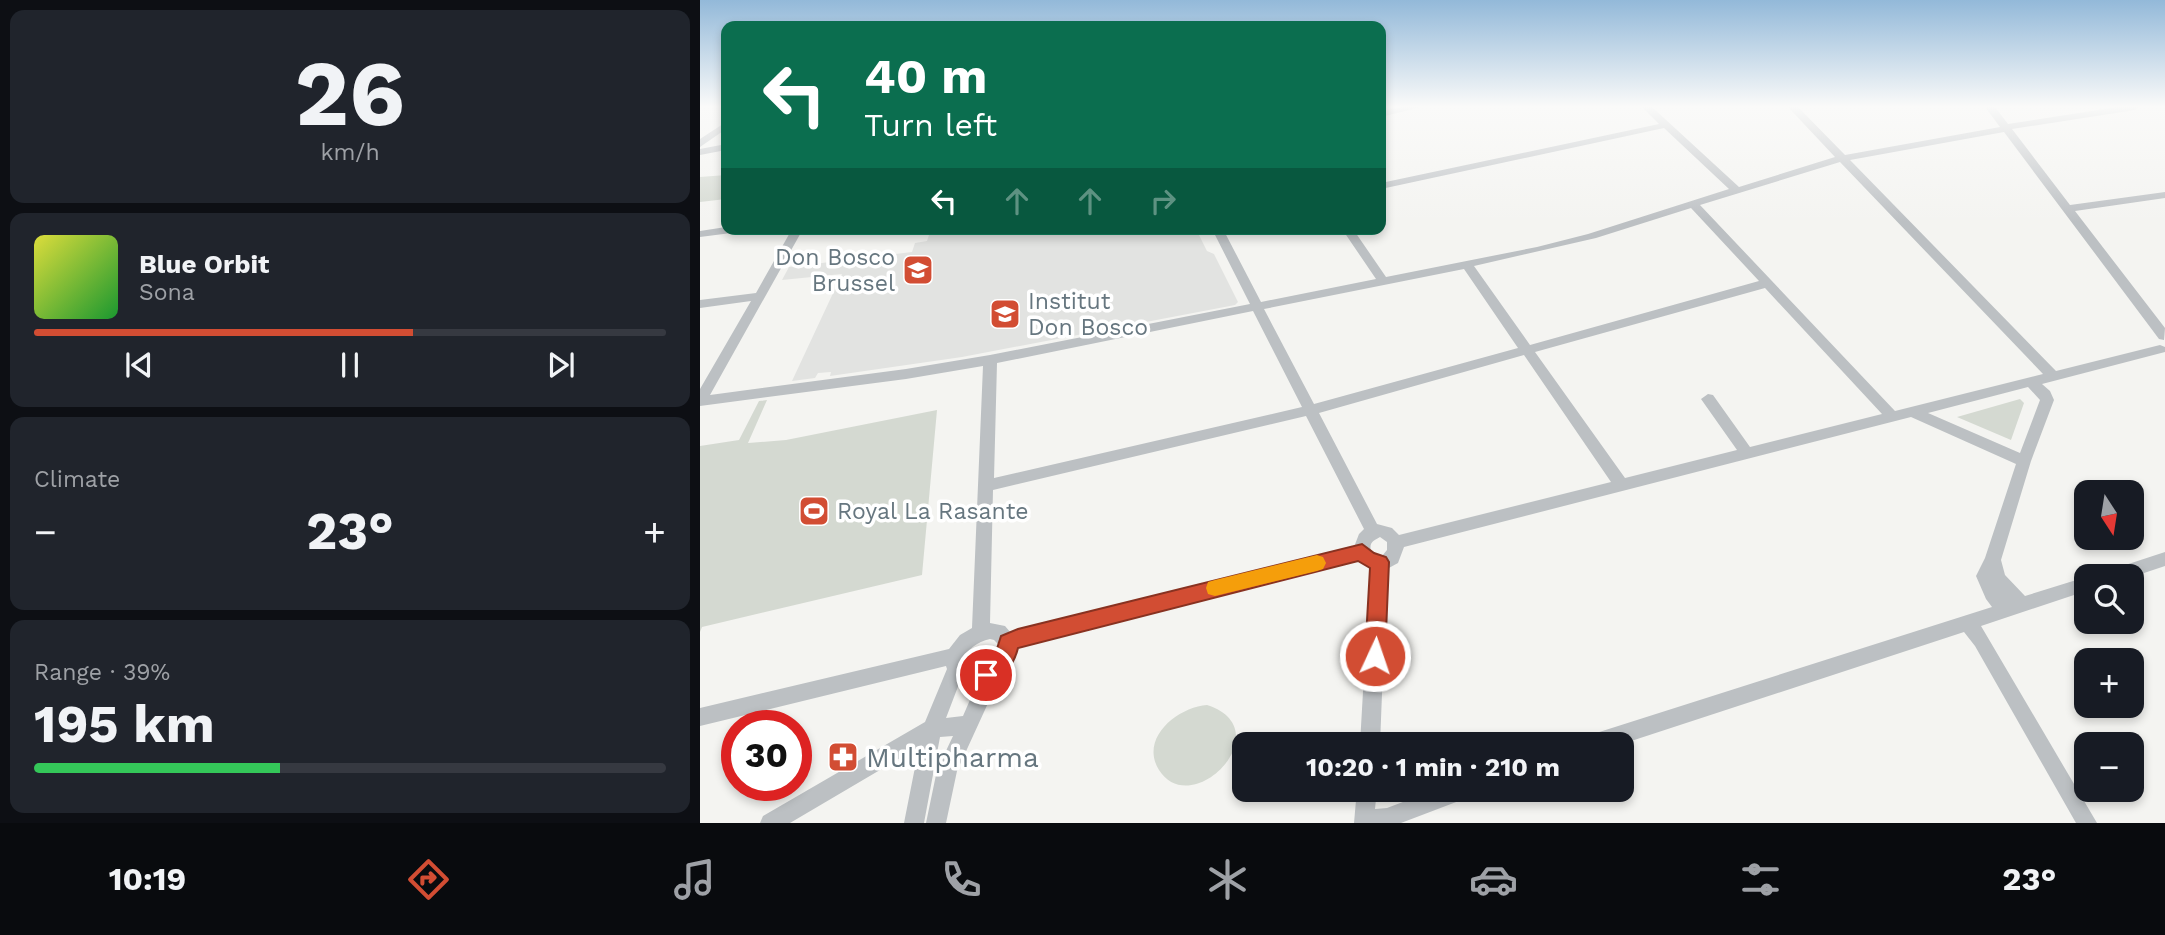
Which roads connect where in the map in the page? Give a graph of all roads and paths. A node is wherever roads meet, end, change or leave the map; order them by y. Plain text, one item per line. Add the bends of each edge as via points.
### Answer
1 (1571, 145) edge
2 (1688, 145) edge
3 (1830, 145) edge
4 (1908, 145) edge
5 (2019, 145) edge
6 (721, 148) edge
7 (700, 152) edge
8 (1842, 158) junction
9 (1386, 185) edge
10 (1735, 190) junction
11 (2165, 195) edge
12 (1693, 204) junction
13 (2068, 209) junction
14 (721, 231) edge
15 (700, 234) edge
16 (795, 235) edge
17 (1220, 235) edge
18 (1351, 235) edge
19 (1466, 265) junction
20 (1384, 281) junction
21 (1767, 283) junction
22 (759, 296) junction
23 (700, 304) edge
24 (1258, 307) junction
25 (2164, 343) edge
26 (1527, 351) junction
27 (990, 360) junction
28 (2053, 376) junction
29 (2026, 384) junction
30 (1708, 398) dead end
31 (700, 401) edge
32 (1311, 410) junction
33 (1913, 412) junction
34 (1893, 417) junction
35 (1747, 454) junction
36 (2024, 461) junction
37 (986, 486) junction
38 (1622, 486) junction
39 (1374, 533) junction
40 (1397, 542) junction
41 (1362, 552) junction
42 (2165, 559) edge
43 (1379, 562) junction
44 (2144, 566) edge
45 (2074, 588) edge
46 (2013, 607) junction
47 (1968, 623) junction
48 (981, 632) junction
49 (1008, 642) junction
50 (955, 664) junction
51 (993, 671) junction
52 (700, 717) edge
53 (970, 724) junction
54 (932, 729) junction
55 (1371, 732) edge
56 (1630, 732) edge
57 (1366, 802) edge
58 (1430, 802) edge
59 (1364, 822) edge
60 (770, 823) edge
61 (914, 823) edge
62 (936, 823) edge
63 (2087, 823) edge

1 - 9 street
2 - 10 street
3 - 8 street
4 - 8 street
5 - 13 street
6 - 7 street
8 - 10 street
8 - 28 street
10 - 12 street
11 - 13 street
12 - 19 street via 1592,236
12 - 21 street
13 - 25 street
14 - 15 street
16 - 22 street
17 - 24 street
18 - 20 street
19 - 20 street
19 - 26 street
20 - 24 street
21 - 26 street
21 - 34 street
22 - 23 street
22 - 31 street
24 - 27 street
24 - 32 street
25 - 28 street
26 - 32 street
26 - 38 street
27 - 31 street
27 - 37 street
28 - 29 street
29 - 33 street
29 - 36 street via 2043,409
30 - 35 street
32 - 37 street
32 - 39 street
33 - 34 street
33 - 36 street
34 - 35 street
35 - 38 street
36 - 46 street via 1984,576 1985,583
37 - 48 street
38 - 40 street
39 - 40 street via 1391,534
39 - 41 street via 1362,542
40 - 43 street via 1394,556
41 - 43 street via 1368,560
41 - 49 street
42 - 44 street
43 - 55 street
45 - 46 street
46 - 47 street
47 - 56 street
47 - 63 street
48 - 49 street via 999,632
48 - 50 street via 964,641
49 - 51 street via 1005,657
50 - 51 street via 959,676 971,679
50 - 52 street
50 - 54 street
51 - 53 street
53 - 54 street
53 - 62 street via 947,770
54 - 60 street
54 - 61 street
57 - 59 street
58 - 59 street

